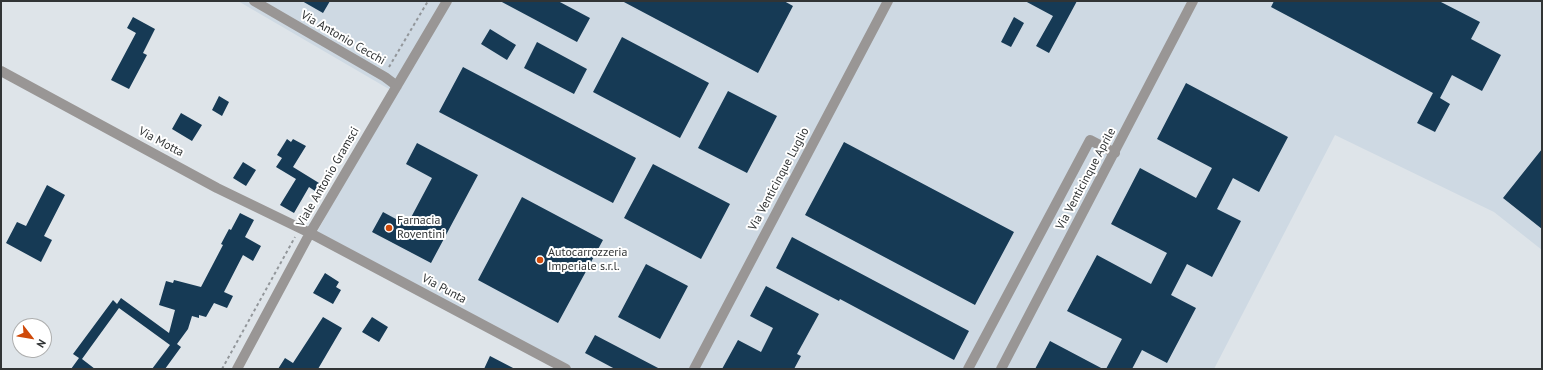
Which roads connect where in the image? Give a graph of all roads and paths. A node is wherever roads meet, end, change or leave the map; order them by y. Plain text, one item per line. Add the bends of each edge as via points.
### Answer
1 (254, 1) edge
2 (428, 1) edge
3 (447, 1) edge
4 (888, 1) edge
5 (1193, 1) edge
6 (1, 71) edge
7 (385, 77) junction
8 (397, 86) junction
9 (1115, 152) junction
10 (300, 228) junction
11 (310, 233) junction
12 (222, 369) edge
13 (237, 369) edge
14 (566, 369) edge
15 (694, 369) edge
16 (968, 369) edge
17 (1001, 369) edge

1 - 7 street, Via Antonio Cecchi
2 - 7 path
3 - 8 street, Viale Antonio Gramsci
4 - 15 street, Via Venticinque Luglio
5 - 9 street, Via Venticinque Aprile
6 - 10 street, Via Motta via 217,188
7 - 8 street, Via Antonio Cecchi
8 - 11 street, Viale Antonio Gramsci
9 - 16 street via 1090,140
9 - 17 street, Via Venticinque Aprile
10 - 11 street, Via Motta
10 - 12 path
11 - 13 street, Viale Antonio Gramsci
11 - 14 street, Via Punta

